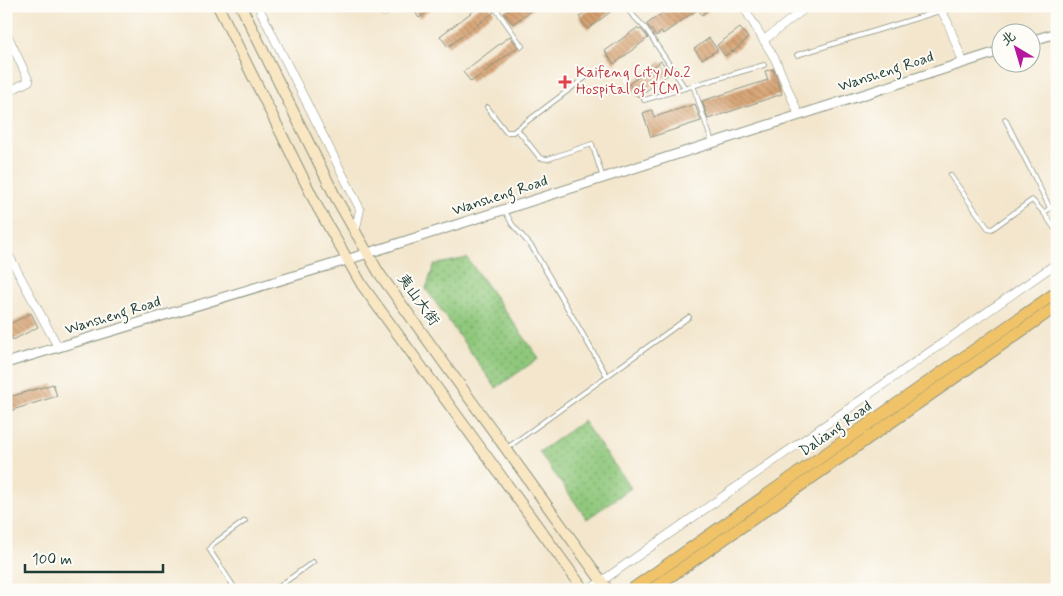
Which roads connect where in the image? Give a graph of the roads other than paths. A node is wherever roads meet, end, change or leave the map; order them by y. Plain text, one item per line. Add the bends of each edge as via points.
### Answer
1 (218, 6) edge
2 (241, 6) edge
3 (258, 6) edge
4 (494, 6) edge
5 (624, 6) edge
6 (743, 6) edge
7 (791, 6) edge
8 (808, 6) edge
9 (956, 6) edge
10 (940, 8) edge
11 (797, 15) junction
12 (6, 32) edge
13 (1057, 33) edge
14 (1040, 38) edge
15 (764, 40) junction
16 (522, 46) dead end
17 (990, 53) edge
18 (797, 55) dead end
19 (963, 62) junction
20 (764, 65) dead end
21 (596, 74) dead end
22 (693, 86) junction
23 (685, 88) junction
24 (6, 93) edge
25 (644, 100) dead end
26 (487, 107) dead end
27 (799, 115) junction
28 (1005, 119) dead end
29 (517, 129) junction
30 (712, 142) junction
31 (950, 175) dead end
32 (603, 178) junction
33 (1057, 204) edge
34 (1050, 208) junction
35 (504, 209) junction
36 (1044, 213) junction
37 (1057, 232) edge
38 (355, 233) junction
39 (6, 250) edge
40 (367, 253) junction
41 (347, 260) junction
42 (1057, 263) edge
43 (1057, 292) edge
44 (1057, 306) edge
45 (689, 317) dead end
46 (58, 347) junction
47 (6, 363) edge
48 (607, 376) junction
49 (507, 448) junction
50 (246, 521) dead end
51 (313, 562) dead end
52 (602, 581) junction
53 (236, 590) edge
54 (274, 590) edge
55 (584, 590) edge
56 (589, 590) edge
57 (608, 590) edge
58 (631, 590) edge
59 (651, 590) edge

1 - 41 main road
2 - 38 main road, 夷山大街
3 - 38 street via 360,209
4 - 16 lane
5 - 23 lane via 646,29
6 - 15 street
7 - 11 lane
8 - 11 street
9 - 10 lane
10 - 18 lane
10 - 19 street
11 - 15 street
12 - 24 street via 29,80
13 - 14 street
15 - 27 street via 783,74
17 - 19 street, Wansheng Road
19 - 27 street, Wansheng Road
20 - 22 lane
21 - 29 lane via 590,74
22 - 23 lane
22 - 30 lane
23 - 25 lane
26 - 29 lane via 506,132
27 - 30 street, Wansheng Road
28 - 34 lane
29 - 32 lane via 540,158 548,159 592,144
30 - 32 street, Wansheng Road
31 - 36 lane via 988,228 992,229 1032,200
32 - 35 street, Wansheng Road
33 - 34 lane
34 - 36 lane
35 - 40 street, Wansheng Road
35 - 48 lane via 512,224 532,246
36 - 37 lane
38 - 40 main road, 夷山大街
39 - 46 street
40 - 41 street, Wansheng Road
40 - 49 main road, 夷山大街
41 - 46 street, Wansheng Road
41 - 55 main road
42 - 52 street
43 - 58 main road, Daliang Road
44 - 59 main road, Daliang Road
45 - 48 lane
46 - 47 street, Wansheng Road
48 - 49 lane
49 - 52 main road, 夷山大街
50 - 53 lane via 212,544 210,549
51 - 54 lane
52 - 56 street
52 - 57 main road, 夷山大街

